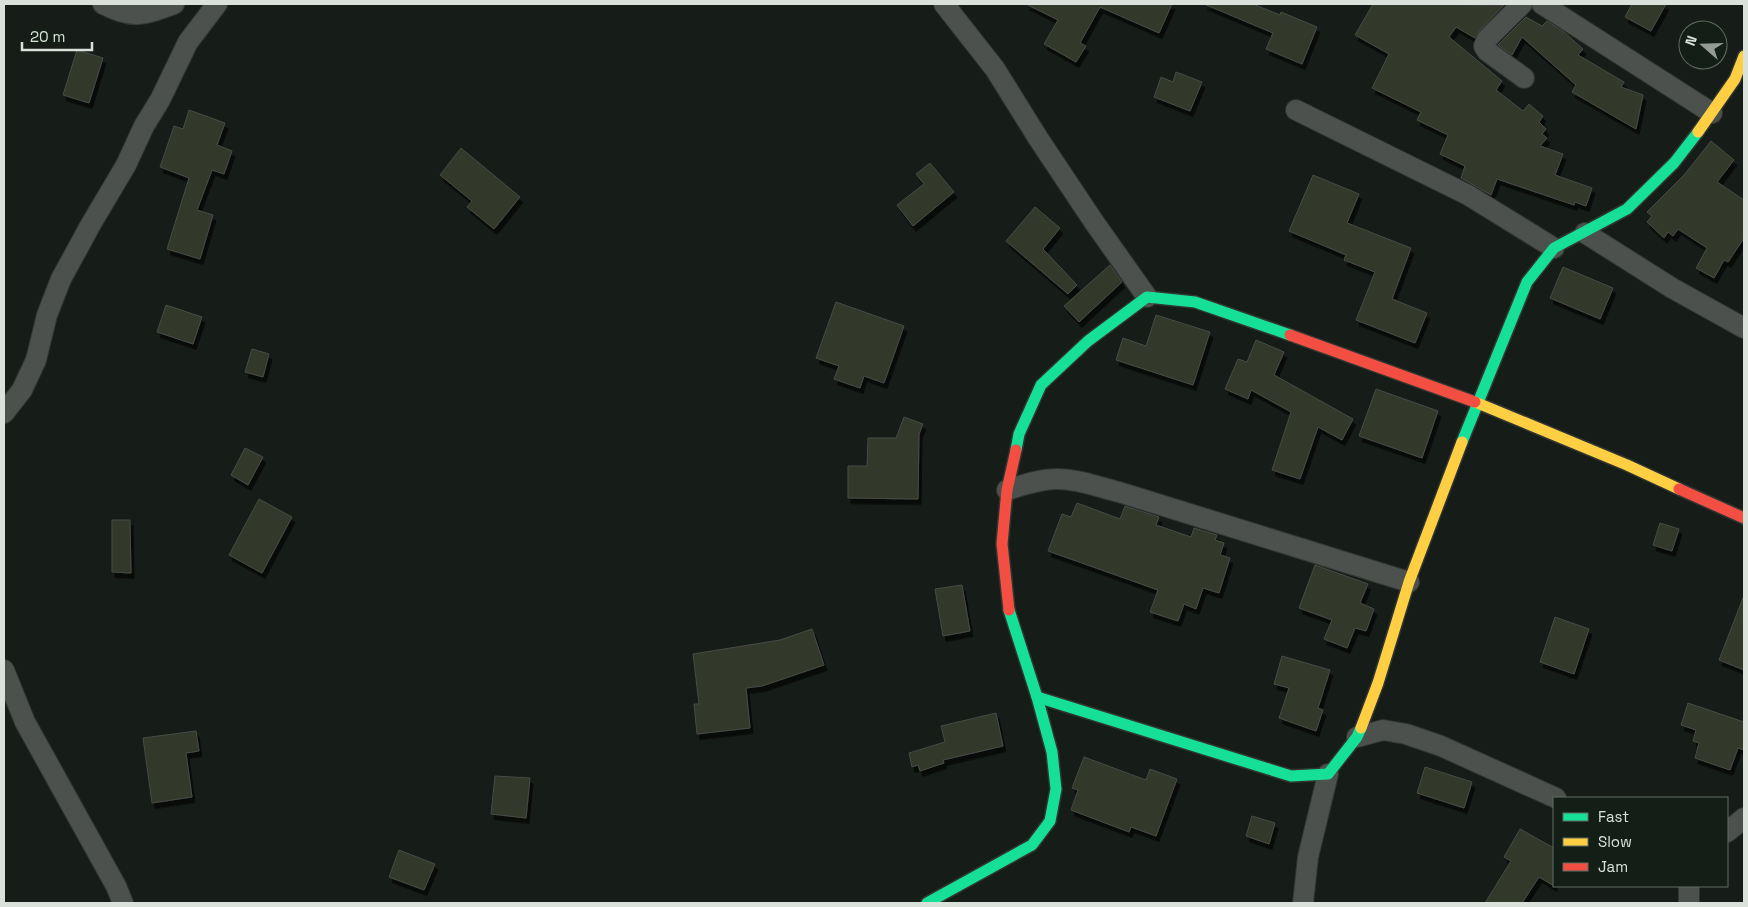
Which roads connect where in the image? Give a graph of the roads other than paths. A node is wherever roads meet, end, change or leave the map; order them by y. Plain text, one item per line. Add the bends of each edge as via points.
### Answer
1 (103, 4) edge
2 (174, 4) edge
3 (217, 4) edge
4 (944, 4) edge
5 (1522, 4) edge
6 (1542, 4) edge
7 (1744, 56) edge
8 (1524, 78) dead end
9 (1740, 82) edge
10 (1296, 110) dead end
11 (1712, 113) junction
12 (1585, 233) junction
13 (1554, 248) junction
14 (1147, 297) junction
15 (1744, 328) edge
16 (1477, 403) junction
17 (4, 413) edge
18 (1007, 490) junction
19 (1744, 518) edge
20 (1408, 582) junction
21 (4, 670) edge
22 (1037, 697) junction
23 (1356, 737) junction
24 (1328, 774) junction
25 (1554, 797) edge
26 (1744, 818) edge
27 (1728, 831) edge
28 (1688, 887) edge
29 (1306, 902) edge
30 (123, 903) edge
31 (927, 903) edge
32 (1689, 903) edge

1 - 2 street via 118,12 136,15
3 - 17 street via 188,42 126,164 61,279 47,315 36,360 22,390
4 - 14 street via 995,69
5 - 8 street via 1484,46
6 - 11 street
7 - 9 street
9 - 11 street
10 - 13 street via 1468,195
11 - 12 street via 1674,163 1627,209
12 - 13 street
12 - 15 street via 1672,288
13 - 16 street via 1527,282
14 - 16 street via 1195,302
14 - 18 street via 1088,341 1041,385 1019,434
16 - 19 street
16 - 20 street
18 - 20 street via 1057,479 1079,482
18 - 22 street via 1002,544 1010,616
20 - 23 street via 1378,683
21 - 30 street via 25,722
22 - 24 street via 1290,776
22 - 31 street via 1052,752 1056,789 1050,821 1032,845
23 - 24 street
23 - 25 street via 1382,730 1406,734 1441,746
24 - 29 street via 1308,857
26 - 27 street
28 - 32 street

